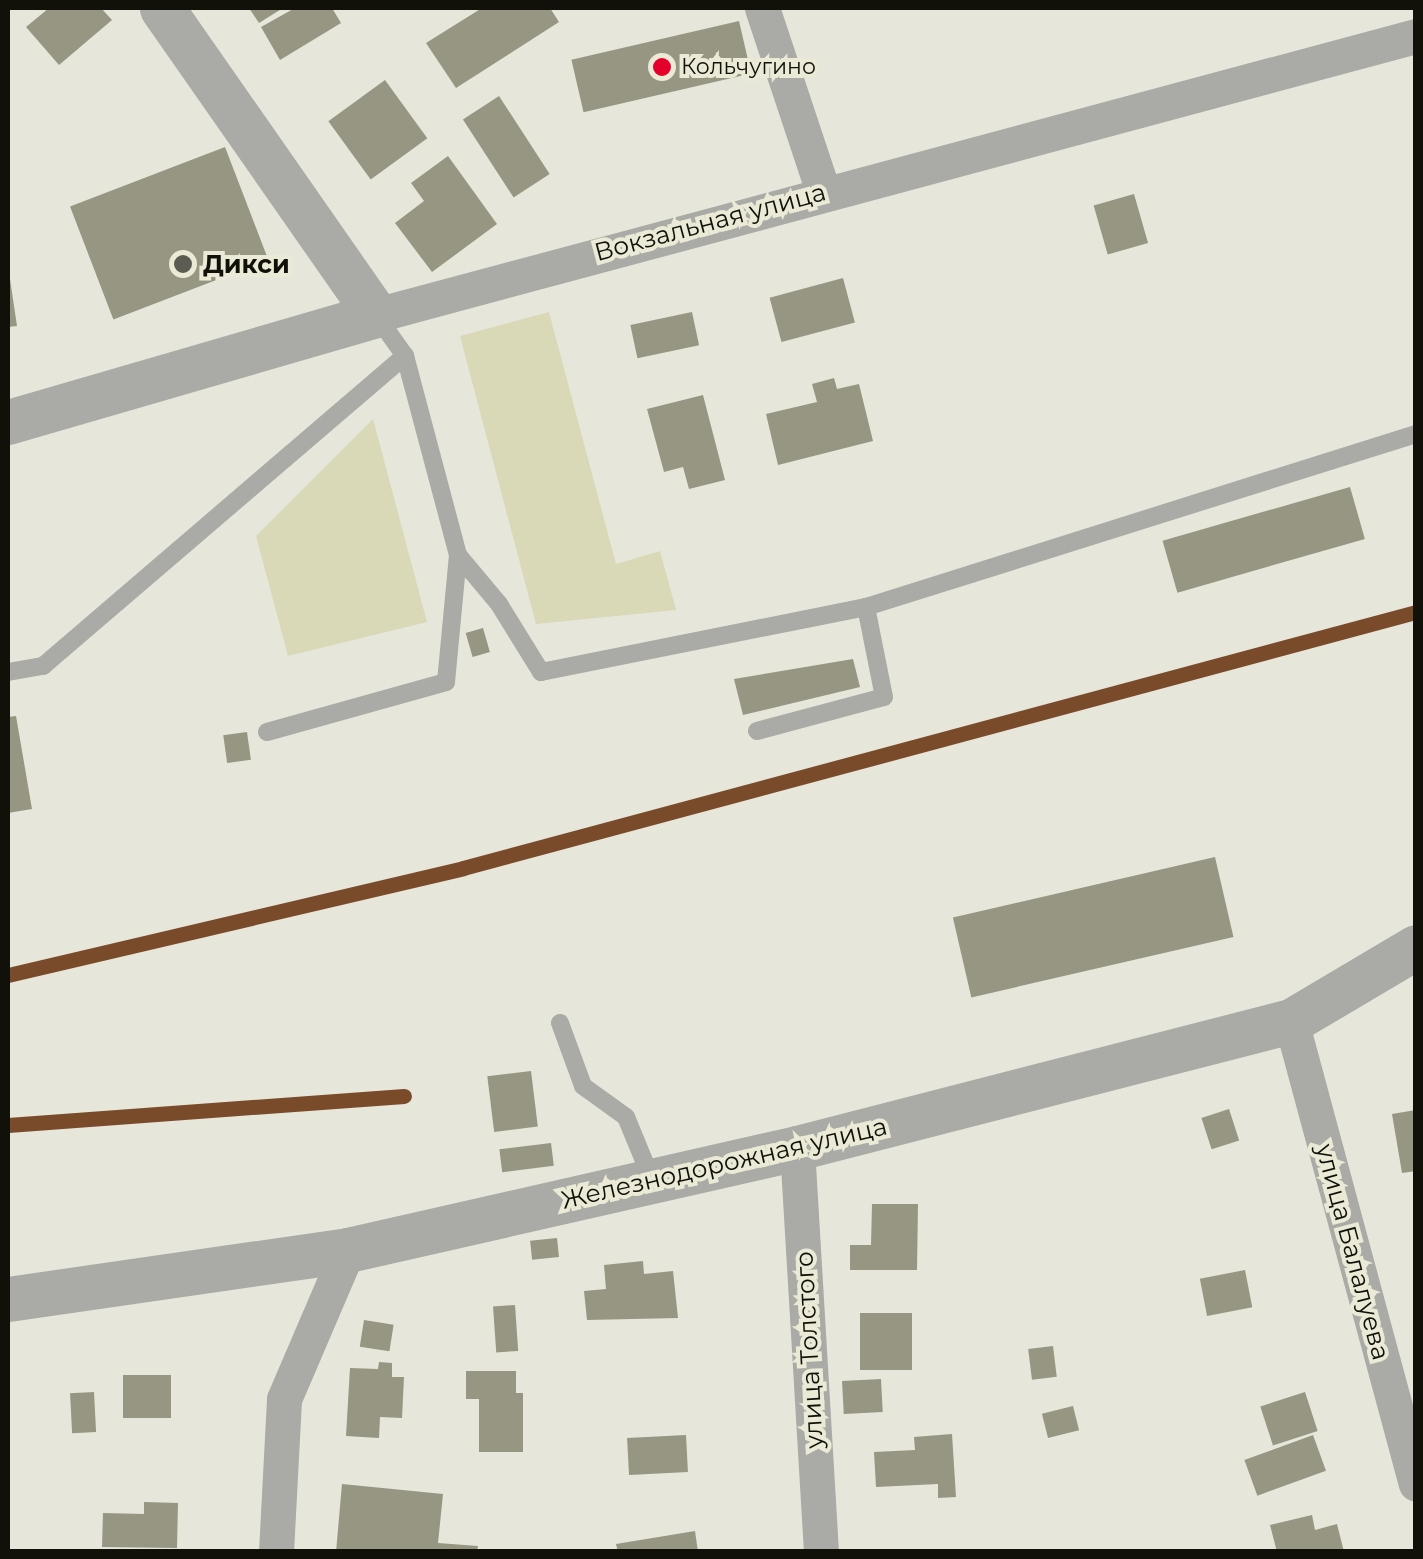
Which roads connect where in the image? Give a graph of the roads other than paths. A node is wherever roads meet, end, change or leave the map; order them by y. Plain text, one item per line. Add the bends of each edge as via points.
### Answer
1 (162, 8) edge
2 (762, 8) edge
3 (1416, 36) edge
4 (823, 191) junction
5 (376, 315) junction
6 (405, 356) junction
7 (8, 422) edge
8 (1416, 434) edge
9 (458, 555) junction
10 (866, 607) junction
11 (8, 672) edge
12 (757, 731) dead end
13 (267, 732) dead end
14 (1416, 947) edge
15 (1292, 1020) junction
16 (560, 1023) dead end
17 (797, 1148) junction
18 (652, 1180) junction
19 (348, 1250) junction
20 (8, 1299) edge
21 (1416, 1483) edge
22 (276, 1552) edge
23 (820, 1552) edge

1 - 5 street
2 - 4 street
3 - 4 street, Вокзальная улица
4 - 5 street, Вокзальная улица
5 - 6 lane
5 - 7 street, Вокзальная улица
6 - 9 lane
6 - 11 lane via 43,666
8 - 10 lane
9 - 10 lane via 499,604 541,672
9 - 13 lane via 446,682
10 - 12 lane via 884,697
14 - 15 street, Железнодорожная улица
15 - 17 street, Железнодорожная улица
15 - 21 street, улица Балалуева
16 - 18 lane via 584,1086 626,1117
17 - 18 street, Железнодорожная улица
17 - 23 street, улица Толстого
18 - 19 street, Железнодорожная улица
19 - 20 street, Железнодорожная улица
19 - 22 street via 284,1399

